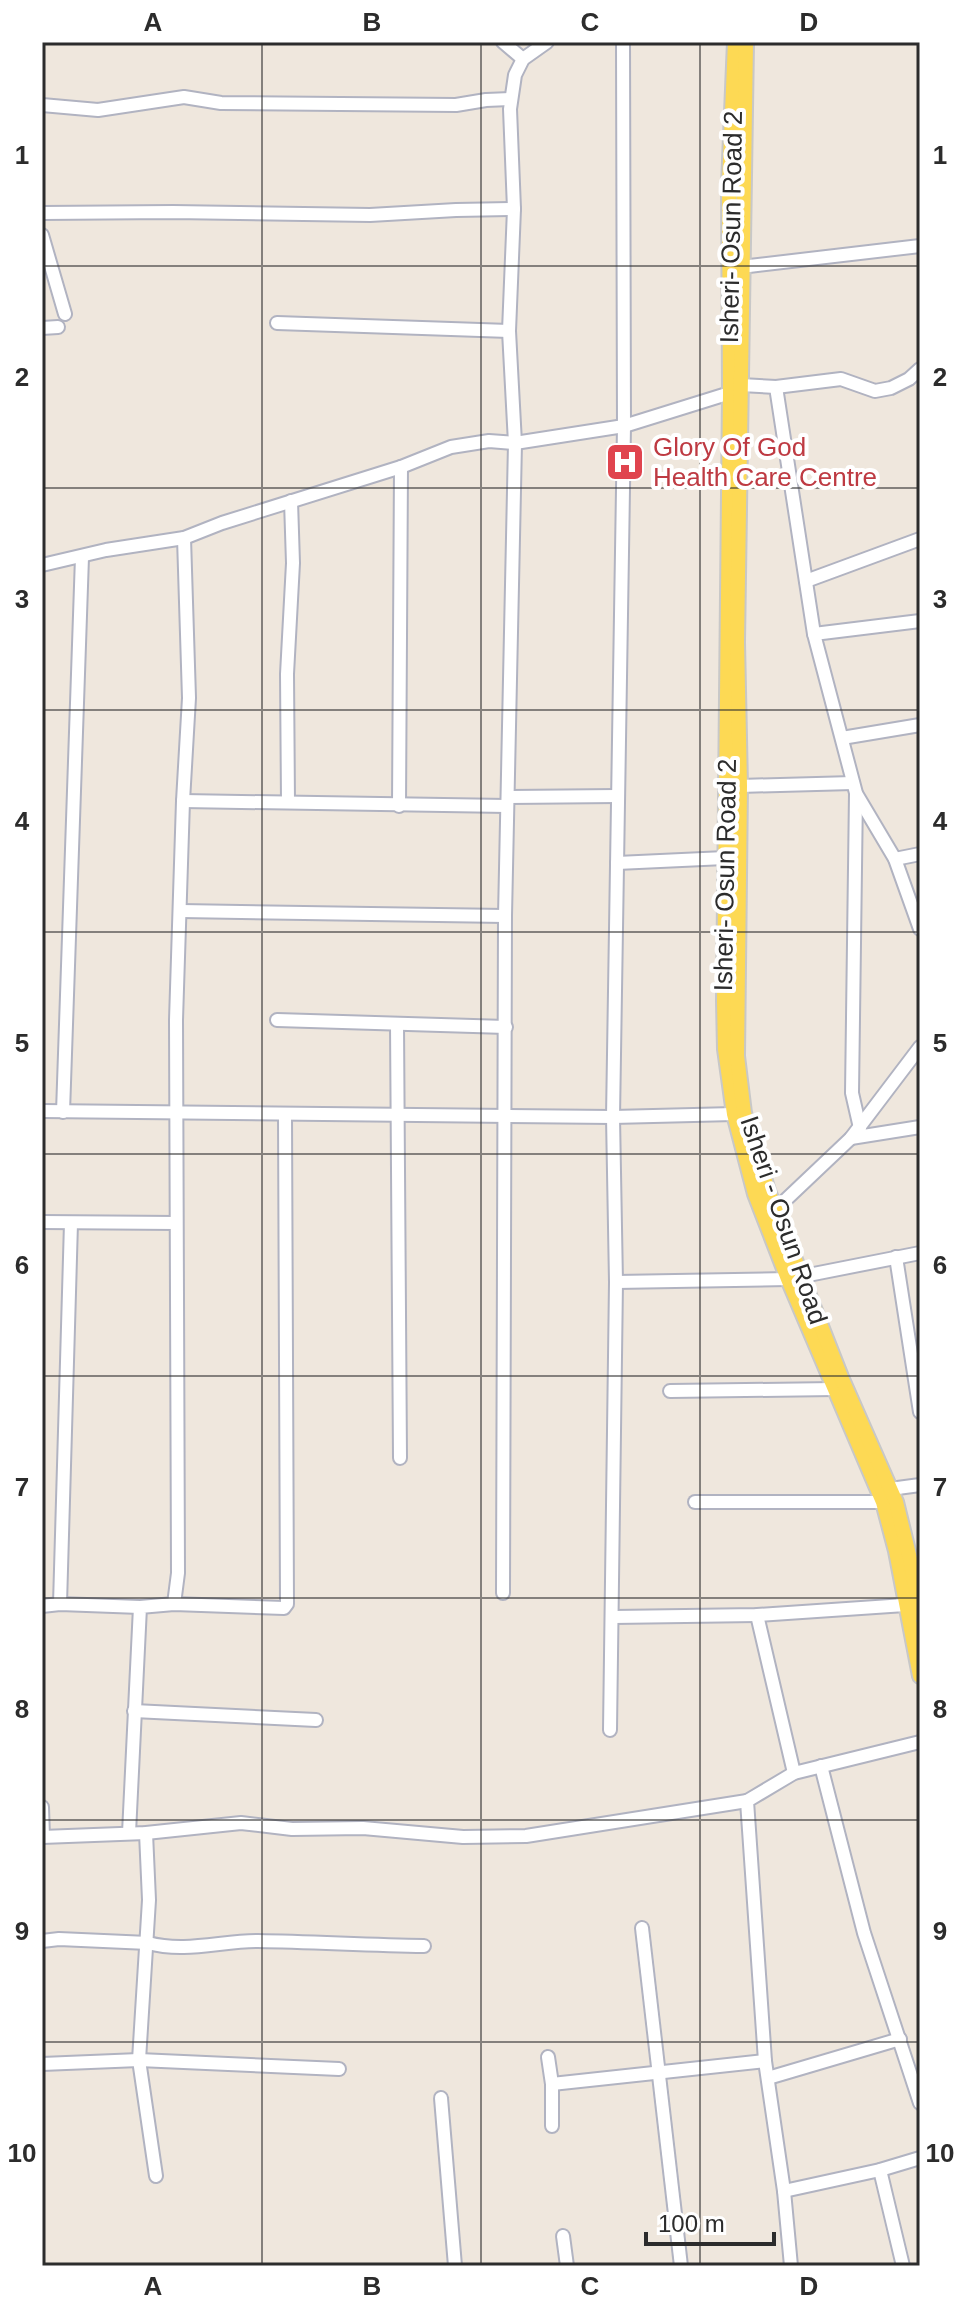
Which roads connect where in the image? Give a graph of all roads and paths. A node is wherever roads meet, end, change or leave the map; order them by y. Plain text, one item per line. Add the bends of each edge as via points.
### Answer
1 (503, 42) edge
2 (547, 42) edge
3 (623, 42) edge
4 (735, 42) edge
5 (746, 42) edge
6 (523, 59) junction
7 (511, 99) junction
8 (42, 105) edge
9 (514, 209) junction
10 (42, 213) edge
11 (42, 235) edge
12 (920, 246) edge
13 (741, 267) junction
14 (65, 314) dead end
15 (277, 323) dead end
16 (58, 327) dead end
17 (42, 328) edge
18 (509, 331) junction
19 (920, 369) edge
20 (776, 387) junction
21 (737, 390) junction
22 (624, 426) junction
23 (515, 443) junction
24 (401, 467) junction
25 (291, 501) junction
26 (184, 538) junction
27 (920, 539) edge
28 (82, 557) junction
29 (42, 565) edge
30 (806, 581) junction
31 (920, 621) edge
32 (814, 634) junction
33 (920, 725) edge
34 (842, 738) junction
35 (740, 786) junction
36 (854, 788) junction
37 (618, 796) junction
38 (183, 801) junction
39 (508, 801) junction
40 (288, 802) junction
41 (399, 806) junction
42 (920, 854) edge
43 (725, 858) junction
44 (895, 859) junction
45 (617, 863) junction
46 (181, 911) junction
47 (505, 916) junction
48 (920, 929) edge
49 (277, 1020) dead end
50 (397, 1024) junction
51 (506, 1027) junction
52 (920, 1047) edge
53 (42, 1111) edge
54 (63, 1112) junction
55 (176, 1114) junction
56 (734, 1114) junction
57 (285, 1115) junction
58 (397, 1115) junction
59 (506, 1116) junction
60 (613, 1117) junction
61 (920, 1127) edge
62 (856, 1133) junction
63 (775, 1210) junction
64 (42, 1222) edge
65 (71, 1223) junction
66 (176, 1223) junction
67 (920, 1253) edge
68 (896, 1257) junction
69 (794, 1277) junction
70 (616, 1282) junction
71 (835, 1389) junction
72 (670, 1391) dead end
73 (920, 1412) edge
74 (400, 1458) dead end
75 (920, 1485) edge
76 (887, 1495) junction
77 (695, 1502) dead end
78 (503, 1593) dead end
79 (60, 1604) junction
80 (174, 1604) junction
81 (905, 1605) junction
82 (42, 1606) edge
83 (140, 1607) junction
84 (920, 1614) edge
85 (757, 1615) junction
86 (613, 1617) junction
87 (920, 1676) edge
88 (134, 1711) junction
89 (316, 1720) dead end
90 (610, 1730) dead end
91 (920, 1742) edge
92 (821, 1766) junction
93 (794, 1773) junction
94 (747, 1801) junction
95 (42, 1807) edge
96 (129, 1833) junction
97 (146, 1833) junction
98 (43, 1837) edge
99 (642, 1928) dead end
100 (42, 1941) edge
101 (148, 1943) junction
102 (424, 1946) dead end
103 (900, 2039) junction
104 (548, 2057) dead end
105 (139, 2060) junction
106 (765, 2061) junction
107 (42, 2064) edge
108 (339, 2069) dead end
109 (659, 2074) junction
110 (768, 2078) junction
111 (552, 2084) junction
112 (441, 2098) dead end
113 (920, 2103) edge
114 (552, 2126) dead end
115 (920, 2158) edge
116 (880, 2170) junction
117 (156, 2176) dead end
118 (784, 2191) junction
119 (563, 2236) dead end
120 (455, 2266) edge
121 (567, 2266) edge
122 (681, 2266) edge
123 (791, 2266) edge
124 (903, 2266) edge

1 - 6 street
2 - 6 street
3 - 22 street
4 - 21 main road, Isheri- Osun Road 2 via 729,184
5 - 13 main road, Isheri - Osun Road
6 - 7 street
7 - 8 street via 456,105 221,103 184,97 98,110
7 - 9 street
9 - 10 street via 370,215
9 - 18 street
11 - 14 street
12 - 13 street
13 - 21 main road, Isheri - Osun Road
15 - 18 street
16 - 17 street
18 - 23 street
19 - 20 street via 891,388 875,391 841,379
20 - 21 street
20 - 30 street
21 - 22 street
21 - 35 main road, Isheri - Osun Road
21 - 43 main road, Isheri- Osun Road 2
22 - 23 street
22 - 37 street
23 - 24 street via 451,447
23 - 39 street
24 - 25 street
24 - 41 street
25 - 26 street
25 - 40 street
26 - 28 street
26 - 38 street via 189,698
27 - 30 street
28 - 29 street
28 - 54 street
30 - 32 street
31 - 32 street
32 - 34 street
33 - 34 street
34 - 36 street
35 - 36 street
35 - 63 main road, Isheri - Osun Road via 737,1056 744,1113
36 - 44 street
36 - 62 street
37 - 39 street
37 - 45 street
38 - 40 street
38 - 46 street
39 - 41 street
39 - 47 street
40 - 41 street
42 - 44 street
43 - 45 street
43 - 56 main road, Isheri- Osun Road 2 via 725,1049
44 - 48 street
45 - 60 street
46 - 47 street
46 - 55 street
47 - 51 street
49 - 50 street
50 - 51 street
50 - 58 street
51 - 59 street
52 - 62 street
53 - 54 street
54 - 55 street
55 - 57 street
55 - 66 street
56 - 60 street
56 - 69 main road, Isheri- Osun Road 2 via 755,1194
57 - 58 street
57 - 80 street via 287,1604
58 - 59 street
58 - 74 street
59 - 60 street
59 - 78 street
60 - 70 street
61 - 62 street
62 - 63 street
63 - 69 main road, Isheri - Osun Road
64 - 65 street
65 - 66 street
65 - 79 street
66 - 80 street
67 - 68 street
68 - 69 street
68 - 73 street
69 - 70 street
69 - 71 main road, Isheri- Osun Road 2
69 - 76 main road, Isheri - Osun Road
70 - 86 street
71 - 72 street
71 - 76 main road, Isheri- Osun Road 2
75 - 76 street
76 - 77 street
76 - 81 main road, Isheri- Osun Road 2
76 - 84 main road, Isheri - Osun Road via 910,1559
79 - 82 street
79 - 83 street
80 - 83 street
81 - 85 street
81 - 87 main road, Isheri- Osun Road 2
83 - 88 street
85 - 86 street
85 - 93 street
86 - 90 street
88 - 89 street
88 - 96 street
91 - 92 street
92 - 93 street
92 - 103 street via 864,1933
93 - 94 street
94 - 97 street via 526,1836 241,1823
94 - 106 street
95 - 98 street
96 - 97 street
96 - 98 street
97 - 101 street
99 - 109 street
100 - 101 street
101 - 102 street
101 - 105 street
103 - 110 street
103 - 113 street
104 - 111 street
105 - 107 street
105 - 108 street
105 - 117 street
106 - 109 street
106 - 110 street
109 - 111 street
109 - 122 street
110 - 118 street
111 - 114 street
112 - 120 street
115 - 116 street
116 - 118 street
116 - 124 street
118 - 123 street
119 - 121 street

